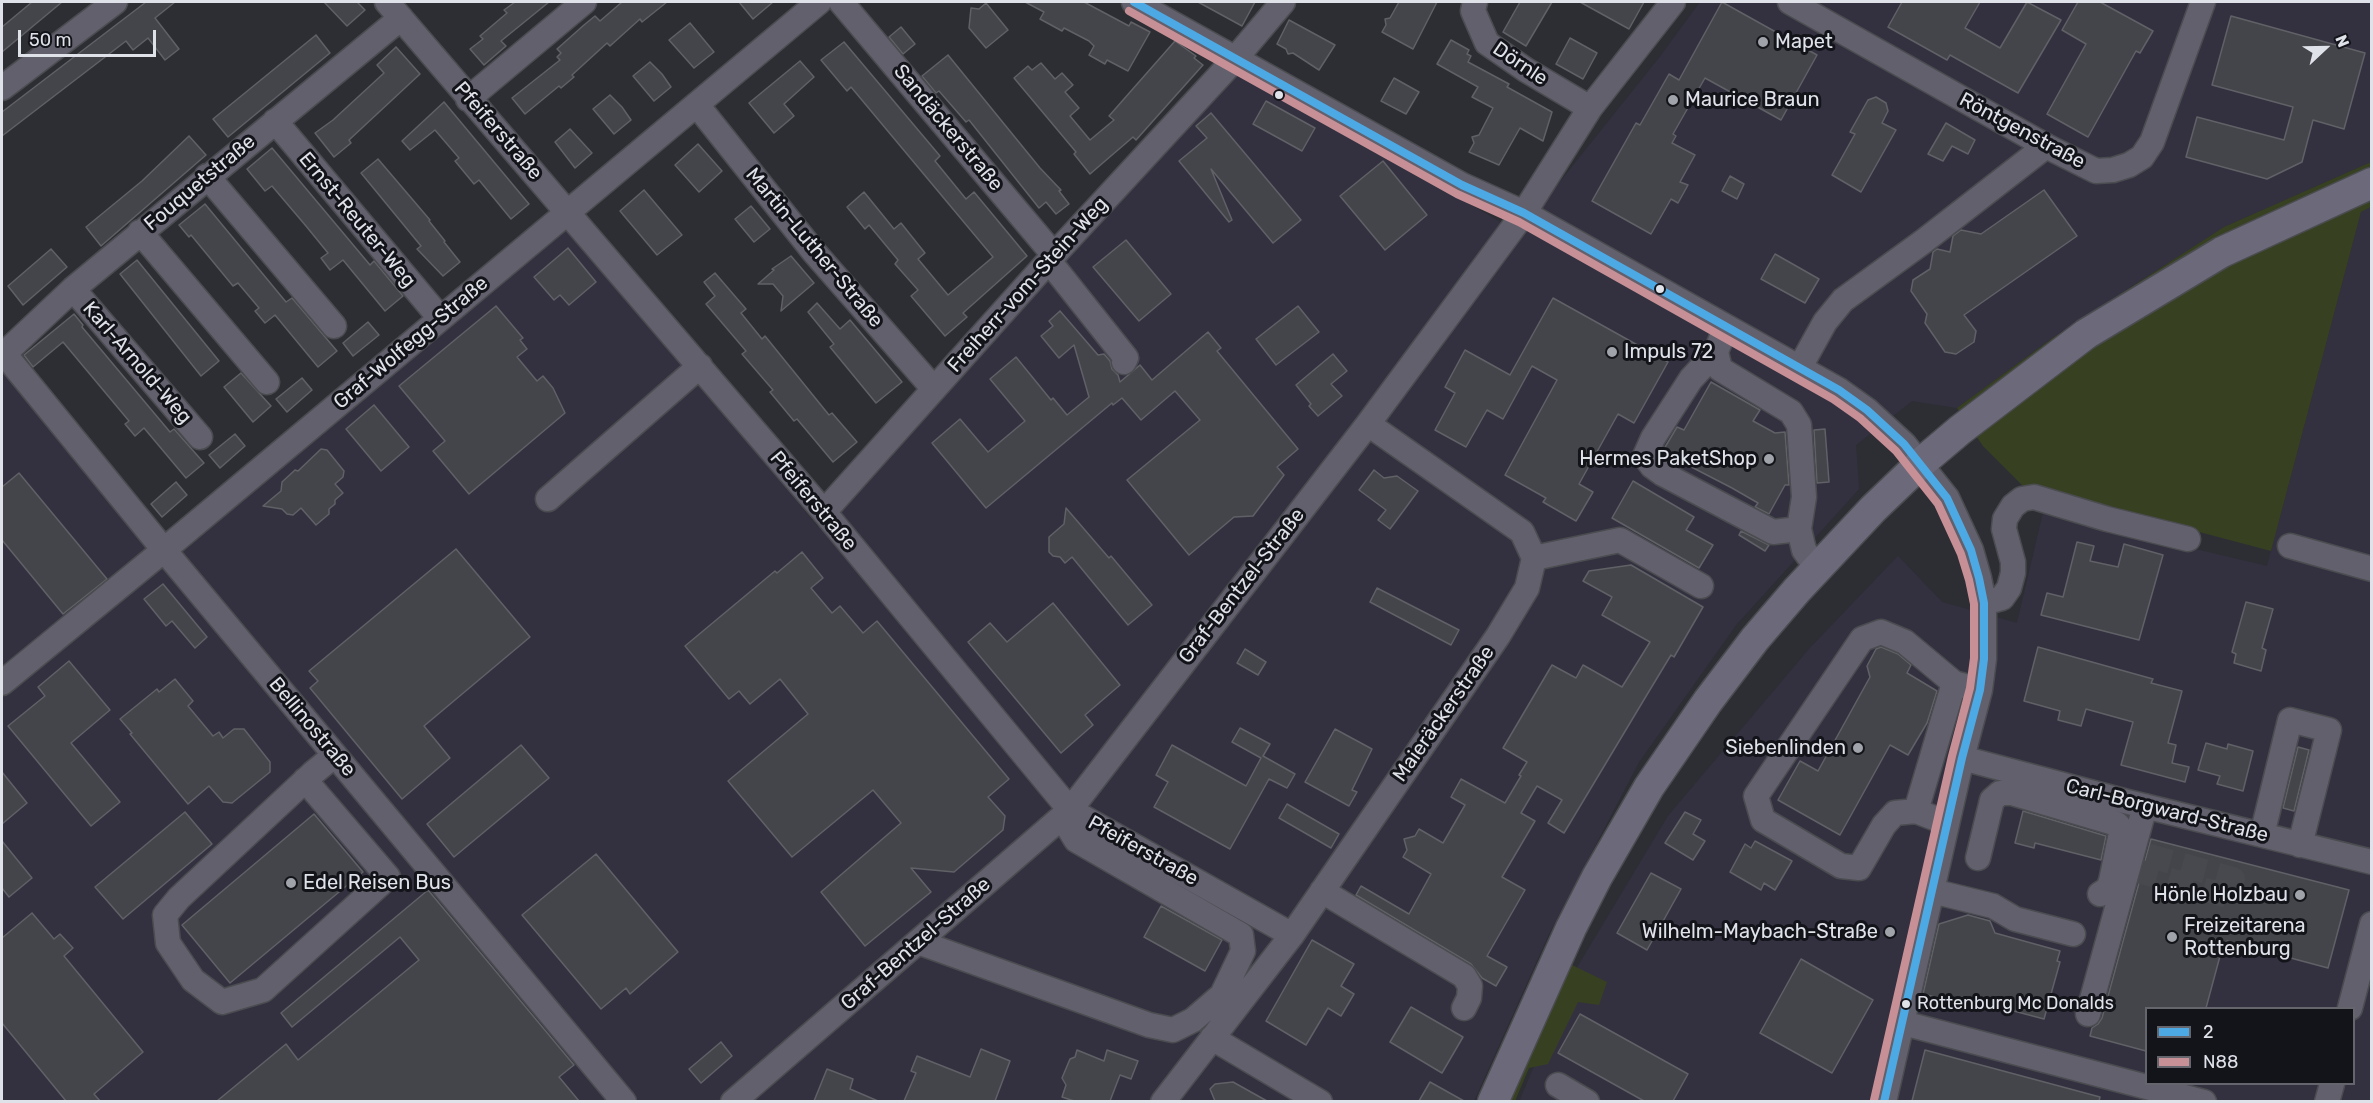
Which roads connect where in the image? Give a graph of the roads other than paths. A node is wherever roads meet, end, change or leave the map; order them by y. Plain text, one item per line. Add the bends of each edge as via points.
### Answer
1 (115, 2) edge
2 (584, 2) edge
3 (819, 2) edge
4 (841, 2) edge
5 (1134, 2) edge
6 (1283, 2) edge
7 (1475, 2) edge
8 (1673, 2) edge
9 (1790, 2) edge
10 (2203, 2) edge
11 (394, 10) edge
12 (1234, 59) junction
13 (2, 88) edge
14 (468, 99) junction
15 (697, 105) junction
16 (1590, 108) junction
17 (275, 121) junction
18 (2046, 146) junction
19 (207, 176) junction
20 (2372, 183) edge
21 (568, 212) junction
22 (1524, 213) junction
23 (140, 232) junction
24 (1052, 258) junction
25 (73, 289) junction
26 (440, 318) junction
27 (334, 326) dead end
28 (1726, 326) junction
29 (1716, 352) junction
30 (3, 353) edge
31 (1124, 362) dead end
32 (700, 366) junction
33 (1800, 367) junction
34 (267, 382) dead end
35 (934, 389) junction
36 (1368, 424) junction
37 (200, 436) dead end
38 (1921, 463) junction
39 (548, 499) dead end
40 (824, 512) junction
41 (1799, 529) junction
42 (2188, 539) dead end
43 (2290, 546) dead end
44 (164, 550) junction
45 (1534, 558) junction
46 (1817, 568) junction
47 (2372, 569) edge
48 (1701, 586) dead end
49 (1984, 603) junction
50 (2, 683) edge
51 (1954, 683) junction
52 (1980, 690) junction
53 (335, 755) junction
54 (1962, 758) junction
55 (305, 780) junction
56 (2145, 806) junction
57 (1916, 811) junction
58 (1066, 814) junction
59 (1947, 823) junction
60 (2262, 835) junction
61 (2300, 845) junction
62 (1978, 858) dead end
63 (2372, 862) edge
64 (1322, 891) junction
65 (1932, 891) junction
66 (2100, 894) dead end
67 (2372, 924) edge
68 (2073, 934) dead end
69 (1292, 935) junction
70 (918, 942) junction
71 (2350, 1007) edge
72 (1464, 1008) dead end
73 (2088, 1014) dead end
74 (1903, 1023) junction
75 (1212, 1038) junction
76 (1558, 1085) dead end
77 (2331, 1085) edge
78 (624, 1101) edge
79 (733, 1101) edge
80 (1163, 1101) edge
81 (1320, 1101) edge
82 (1492, 1101) edge
83 (1587, 1101) edge
84 (1884, 1101) edge
85 (2204, 1101) edge
86 (2327, 1101) edge

1 - 13 street
2 - 14 street
3 - 15 street, Graf-Wolfegg-Straße
4 - 24 street, Sandäckerstraße
5 - 12 street
6 - 12 street
7 - 16 street, Dörnle via 1473,11 1487,43
8 - 16 street, Graf-Bentzel-Straße
9 - 18 street, Röntgenstraße
10 - 18 street, Röntgenstraße via 2152,142 2142,157 2113,170 2097,171
11 - 14 street, Pfeiferstraße
11 - 17 street, Fouquetstraße
12 - 22 street via 1462,184
12 - 24 street, Freiherr-vom-Stein-Weg
14 - 21 street, Pfeiferstraße
15 - 21 street, Graf-Wolfegg-Straße
15 - 35 street, Martin-Luther-Straße via 814,252
16 - 22 street, Graf-Bentzel-Straße
17 - 19 street, Fouquetstraße
17 - 26 street, Ernst-Reuter-Weg
18 - 33 street via 1843,300 1825,322
19 - 23 street, Fouquetstraße
19 - 27 street
20 - 38 main road via 2222,252 2116,315 2031,374
21 - 26 street, Graf-Wolfegg-Straße
21 - 32 street, Pfeiferstraße
22 - 28 street
22 - 36 street, Graf-Bentzel-Straße
23 - 25 street, Fouquetstraße
23 - 34 street
24 - 31 street, Sandäckerstraße via 1126,358
24 - 35 street, Freiherr-vom-Stein-Weg
25 - 30 street, Fouquetstraße
25 - 37 street, Karl-Arnold-Weg
26 - 44 street, Graf-Wolfegg-Straße
28 - 29 street
28 - 33 street
29 - 41 street via 1720,369 1791,412 1799,425 1804,497
29 - 41 street via 1691,378 1645,456 1663,474 1773,532
30 - 44 street, Bellinostraße
32 - 39 street
32 - 40 street, Pfeiferstraße
33 - 38 street via 1867,411
35 - 40 street, Freiherr-vom-Stein-Weg
36 - 45 street via 1521,532
36 - 58 street, Graf-Bentzel-Straße
38 - 46 main road
38 - 49 street via 1947,498 1971,550
40 - 58 street, Pfeiferstraße
41 - 46 street via 1804,550
42 - 49 street via 2034,497 2022,499 2005,519 2013,562 2008,588 2002,598
43 - 47 street
44 - 50 street, Graf-Wolfegg-Straße
44 - 53 street, Bellinostraße
45 - 48 street via 1620,540
45 - 64 street, Maieräckerstraße via 1527,588 1498,636
46 - 82 main road via 1731,669 1649,787 1571,928
49 - 52 street
51 - 52 street
51 - 57 street
51 - 57 street via 1905,642 1881,632 1862,639 1756,796 1763,820 1841,866 1859,868 1895,813
52 - 54 street
53 - 55 street
53 - 78 street, Bellinostraße
54 - 56 street, Carl-Borgward-Straße
54 - 59 street
55 - 55 street via 165,915 168,943 193,980 222,1002 263,990 388,878
56 - 60 street, Carl-Borgward-Straße
56 - 73 street
57 - 59 street
58 - 69 street, Pfeiferstraße
58 - 70 street, Graf-Bentzel-Straße
58 - 70 street via 1076,840 1241,935 1243,951 1222,995 1193,1020 1173,1030 1149,1025
59 - 65 street
60 - 61 street, Carl-Borgward-Straße
60 - 61 street via 2290,720 2329,730
61 - 63 street, Carl-Borgward-Straße
62 - 66 street via 1992,800 2000,793 2013,793 2117,824 2121,832 2111,881
64 - 69 street, Maieräckerstraße
64 - 72 street via 1464,976 1470,986
65 - 68 street via 1993,906 2015,919
65 - 74 street
67 - 71 street
69 - 75 street, Maieräckerstraße
70 - 79 street, Graf-Bentzel-Straße
74 - 84 street
74 - 85 street
75 - 80 street, Maieräckerstraße
75 - 81 street
76 - 83 street
77 - 86 street

